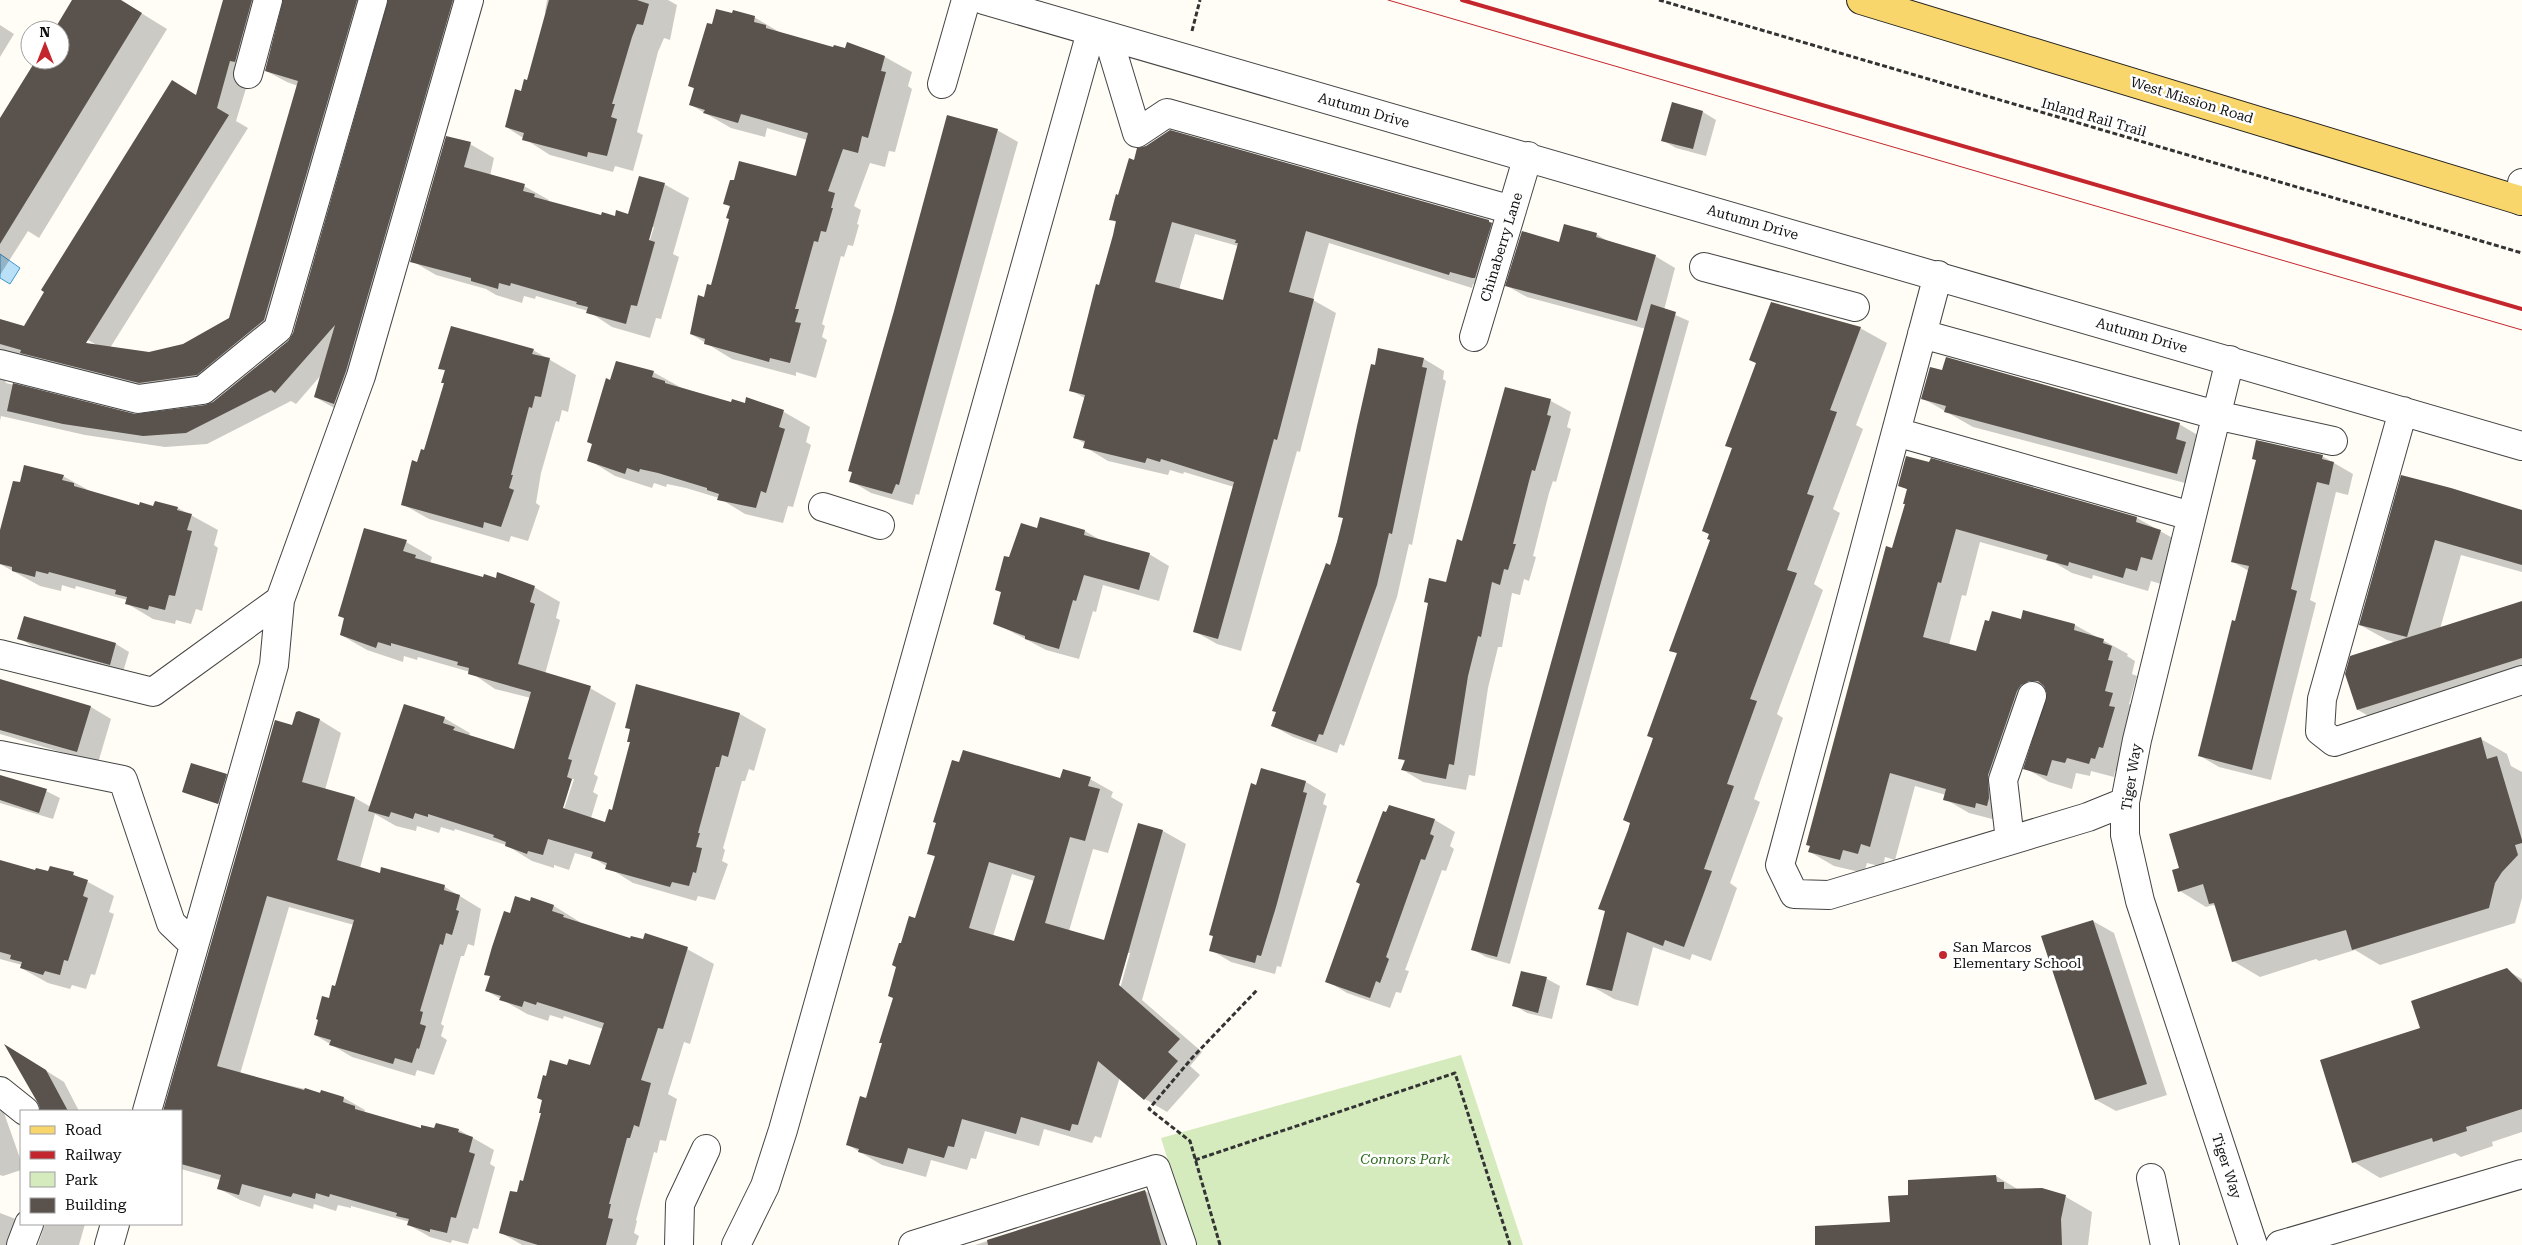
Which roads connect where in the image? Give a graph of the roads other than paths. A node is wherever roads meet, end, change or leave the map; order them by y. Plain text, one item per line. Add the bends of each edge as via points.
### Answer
1 (268, 0) edge
2 (373, 0) edge
3 (469, 0) edge
4 (966, 0) edge
5 (984, 0) edge
6 (1862, 0) edge
7 (1100, 34) junction
8 (248, 74) dead end
9 (942, 84) dead end
10 (1528, 156) junction
11 (2522, 195) edge
12 (1512, 210) junction
13 (1704, 267) dead end
14 (1938, 276) junction
15 (1855, 307) dead end
16 (1922, 334) junction
17 (1474, 337) dead end
18 (2230, 360) junction
19 (0, 364) edge
20 (2403, 411) junction
21 (2216, 415) junction
22 (1896, 432) junction
23 (2333, 441) dead end
24 (2522, 446) edge
25 (823, 507) dead end
26 (2192, 516) junction
27 (880, 525) dead end
28 (280, 600) junction
29 (0, 654) edge
30 (2522, 680) edge
31 (2032, 696) dead end
32 (0, 754) edge
33 (2124, 802) junction
34 (2010, 840) junction
35 (194, 945) junction
36 (0, 1090) edge
37 (24, 1110) edge
38 (147, 1110) edge
39 (706, 1149) dead end
40 (2522, 1174) edge
41 (2151, 1178) dead end
42 (29, 1225) edge
43 (116, 1225) edge
44 (21, 1245) edge
45 (110, 1245) edge
46 (679, 1245) edge
47 (736, 1245) edge
48 (913, 1245) edge
49 (1182, 1245) edge
50 (2165, 1245) edge
51 (2253, 1245) edge
52 (2280, 1245) edge

1 - 8 street
2 - 19 street via 278,330 203,390 138,399
3 - 28 street via 361,376
4 - 9 street
5 - 7 street, Autumn Drive
6 - 11 main road, West Mission Road
7 - 10 street, Autumn Drive
7 - 12 street via 1136,133 1167,112
7 - 47 street via 783,1130 765,1186
10 - 12 street, Chinaberry Lane
10 - 14 street, Autumn Drive
12 - 17 street, Chinaberry Lane
13 - 15 street
14 - 16 street
14 - 18 street, Autumn Drive
16 - 21 street
16 - 22 street
18 - 20 street, Autumn Drive
18 - 21 street, Tiger Way
20 - 24 street, Autumn Drive
20 - 30 street via 2322,699 2320,731 2334,742
21 - 23 street
21 - 26 street, Tiger Way
22 - 26 street
22 - 34 street via 1780,865 1794,894 1829,894
25 - 27 street
26 - 33 street, Tiger Way
28 - 29 street via 152,692
28 - 35 street via 274,664
31 - 34 street via 2003,780
32 - 35 street via 123,780 171,924
33 - 34 street via 2088,817
33 - 51 street, Tiger Way via 2125,835 2140,901
35 - 38 street
36 - 37 street
39 - 46 street via 680,1204
40 - 52 street
41 - 50 street
42 - 44 street
43 - 45 street
48 - 49 street via 1156,1169

